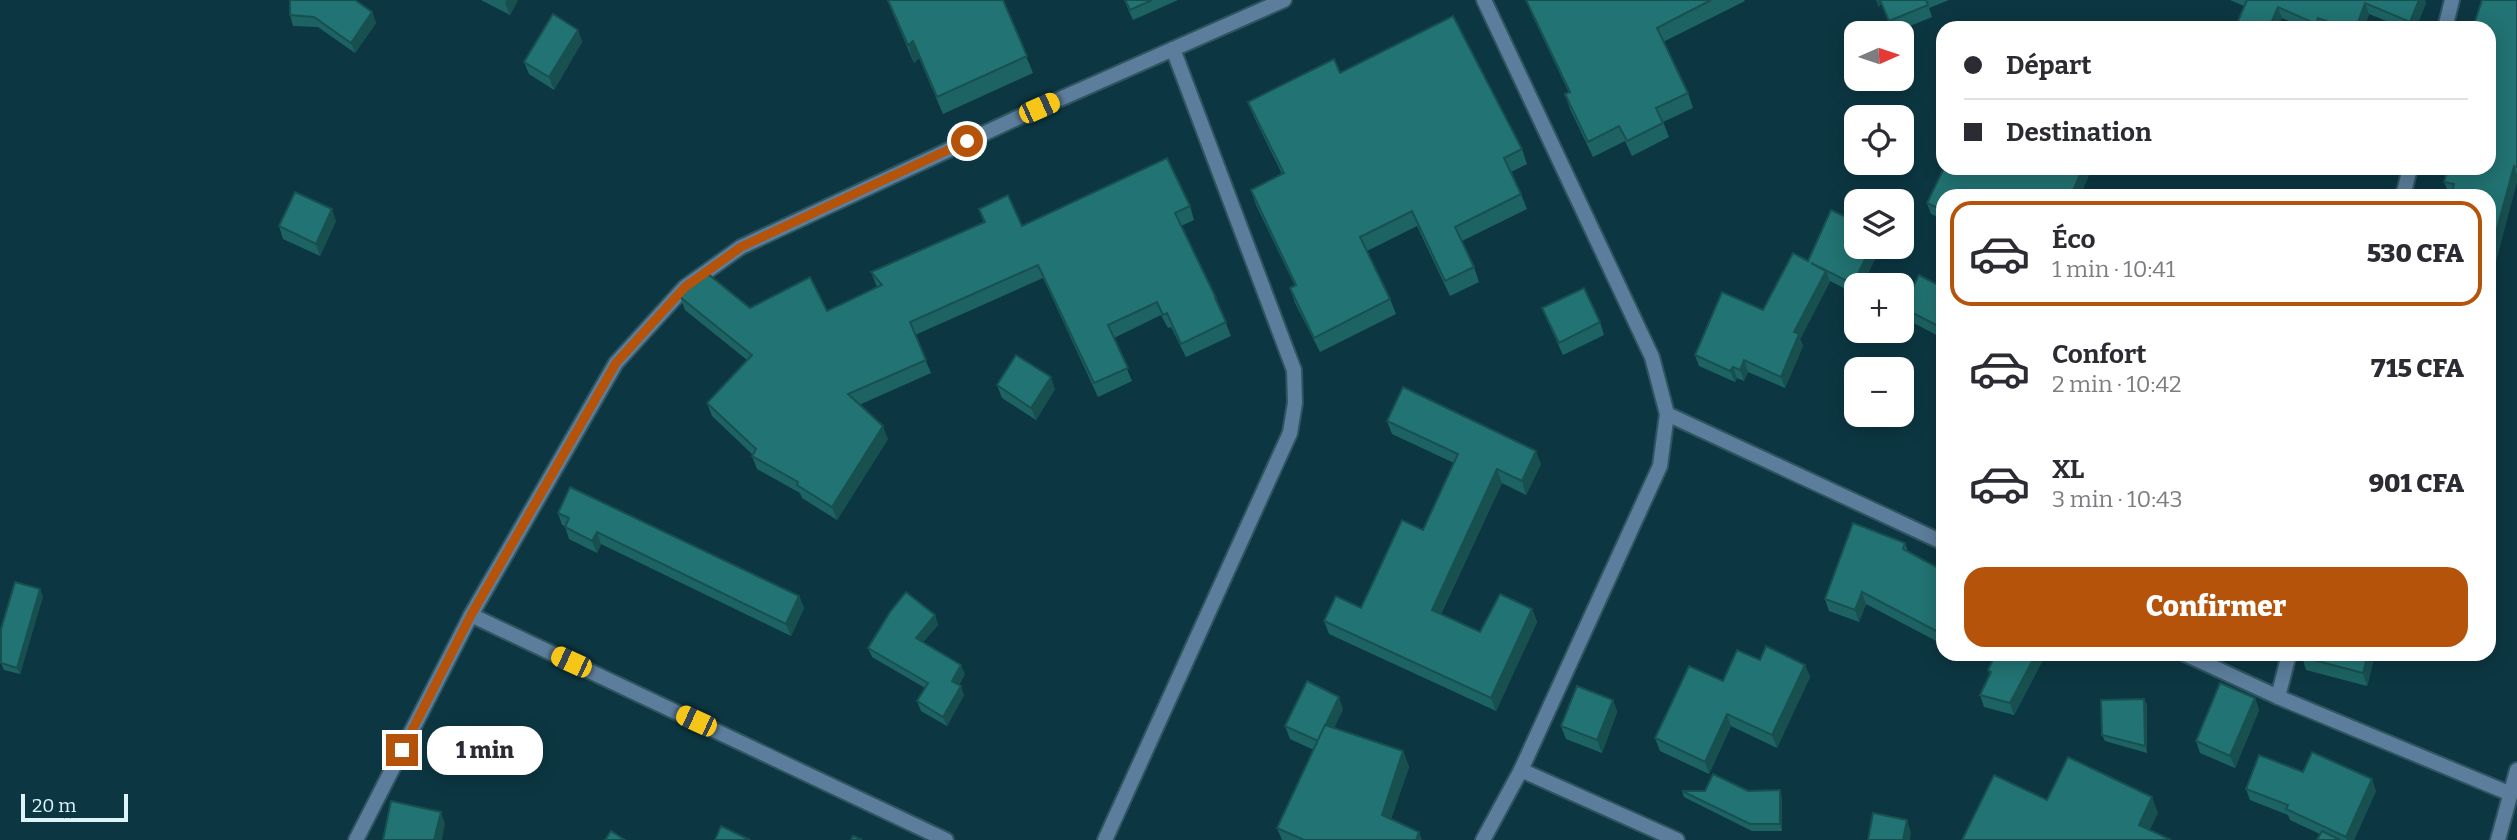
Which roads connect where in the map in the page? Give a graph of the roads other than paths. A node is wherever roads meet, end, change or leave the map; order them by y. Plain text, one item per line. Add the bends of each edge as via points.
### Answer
1 (1284, 0) edge
2 (1485, 0) edge
3 (2452, 0) edge
4 (2447, 21) edge
5 (1173, 49) junction
6 (1667, 414) junction
7 (1936, 539) edge
8 (471, 615) junction
9 (2200, 661) edge
10 (2287, 661) edge
11 (2278, 697) junction
12 (1521, 770) junction
13 (2517, 771) edge
14 (2511, 794) junction
15 (356, 840) edge
16 (946, 840) edge
17 (1105, 840) edge
18 (1483, 840) edge
19 (1677, 840) edge
20 (2498, 840) edge

1 - 5 street
2 - 6 street via 1652,357
3 - 4 street
5 - 8 street via 741,247 685,287 616,363
5 - 17 street via 1294,370 1295,403 1290,433
6 - 7 street
6 - 12 street via 1660,466
8 - 15 street
8 - 16 street
9 - 11 street
10 - 11 street
11 - 14 street
12 - 18 street
12 - 19 street
13 - 14 street
14 - 20 street

